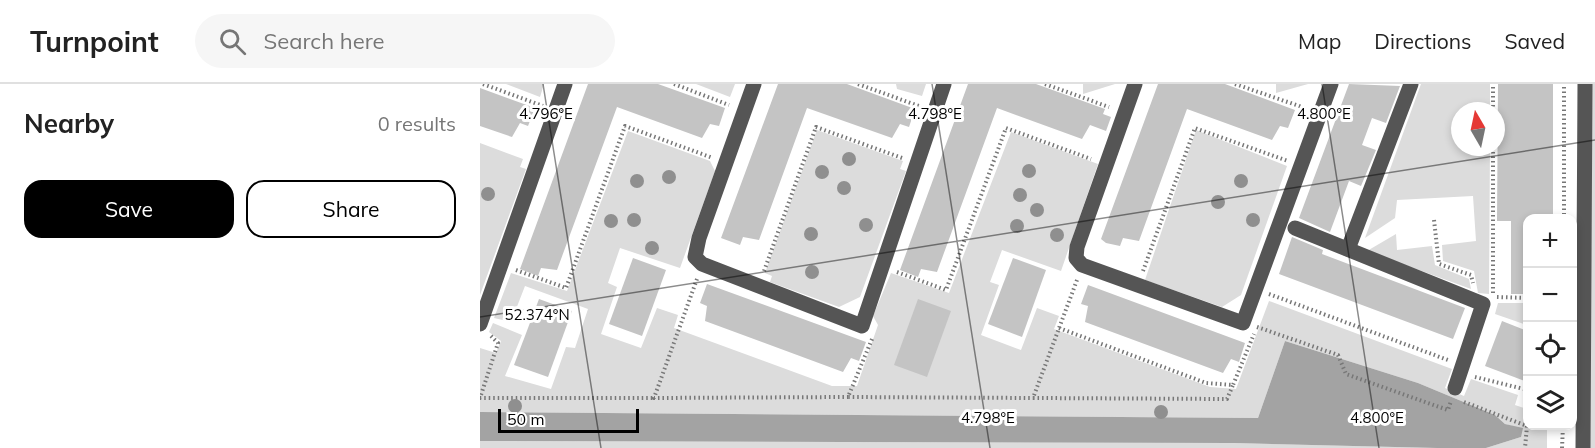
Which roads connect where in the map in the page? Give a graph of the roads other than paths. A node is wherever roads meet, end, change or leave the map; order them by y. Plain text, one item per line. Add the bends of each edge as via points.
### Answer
1 (565, 84) edge
2 (754, 84) edge
3 (944, 84) edge
4 (1135, 84) edge
5 (1331, 84) edge
6 (1411, 84) edge
7 (1585, 84) edge
8 (1295, 228) dead end
9 (1348, 249) junction
10 (483, 327) edge
11 (1459, 385) road end
12 (1584, 426) junction
13 (1583, 448) edge
14 (1594, 448) edge

1 - 10 street
2 - 3 street via 699,238 699,261 862,326
4 - 5 street via 1077,248 1079,262 1243,323 1261,291 1300,166
6 - 9 street
7 - 12 street
8 - 9 street
9 - 11 street via 1484,301
12 - 13 street
12 - 14 street

